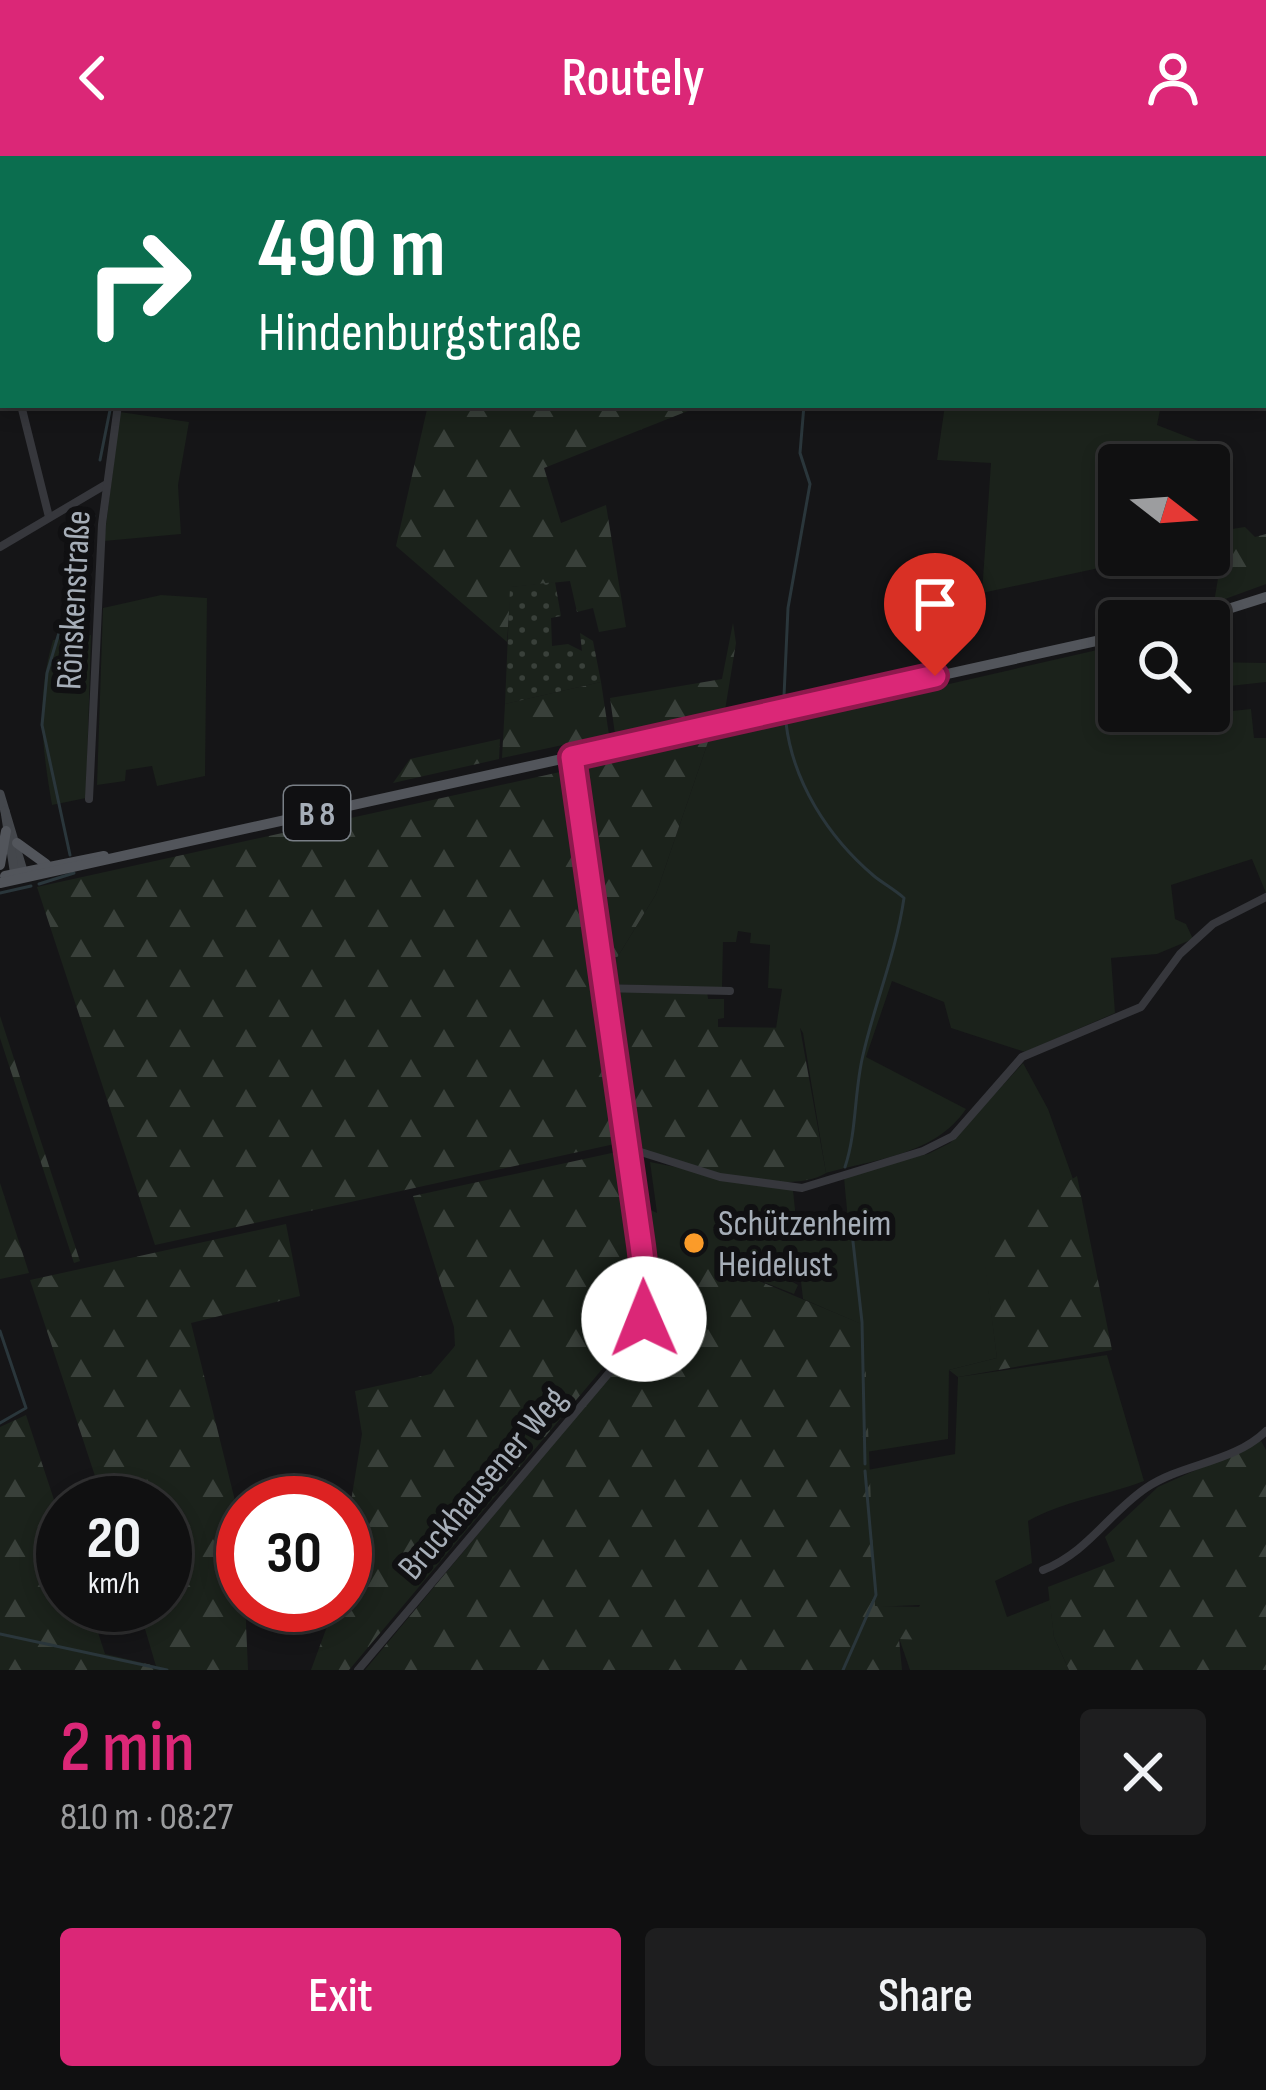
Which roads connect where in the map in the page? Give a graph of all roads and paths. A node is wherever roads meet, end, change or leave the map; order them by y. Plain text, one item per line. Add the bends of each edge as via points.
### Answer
1 (22, 408) edge
2 (118, 408) edge
3 (106, 484) junction
4 (49, 517) junction
5 (0, 548) edge
6 (1266, 597) edge
7 (1230, 608) edge
8 (1098, 641) edge
9 (572, 757) junction
10 (0, 794) edge
11 (89, 799) dead end
12 (5, 811) junction
13 (6, 831) junction
14 (16, 843) junction
15 (131, 853) junction
16 (0, 865) edge
17 (56, 865) junction
18 (20, 876) junction
19 (0, 880) edge
20 (1266, 897) edge
21 (601, 988) junction
22 (730, 991) dead end
23 (625, 1147) junction
24 (1266, 1431) edge
25 (1043, 1570) dead end
26 (358, 1670) edge

1 - 4 street
2 - 3 street, Rönskenstraße
3 - 4 street
3 - 11 street, Rönskenstraße
4 - 5 street
6 - 7 main road
8 - 9 main road, B 8
9 - 15 main road, B 8
9 - 21 street, Bruckhausener Weg
10 - 12 street
12 - 13 street
12 - 14 street
13 - 16 main road
13 - 18 street
14 - 17 main road via 32,859
14 - 18 street
15 - 17 main road, B 8
15 - 18 main road, B 8
17 - 18 main road, B 8
18 - 19 main road, B 8
20 - 23 street via 1213,924 1141,1006 1022,1057 953,1136 923,1151 802,1188 720,1177
21 - 22 street
21 - 23 street, Bruckhausener Weg
23 - 26 street, Bruckhausener Weg via 648,1303 636,1341
24 - 25 street via 1149,1485 1072,1558

